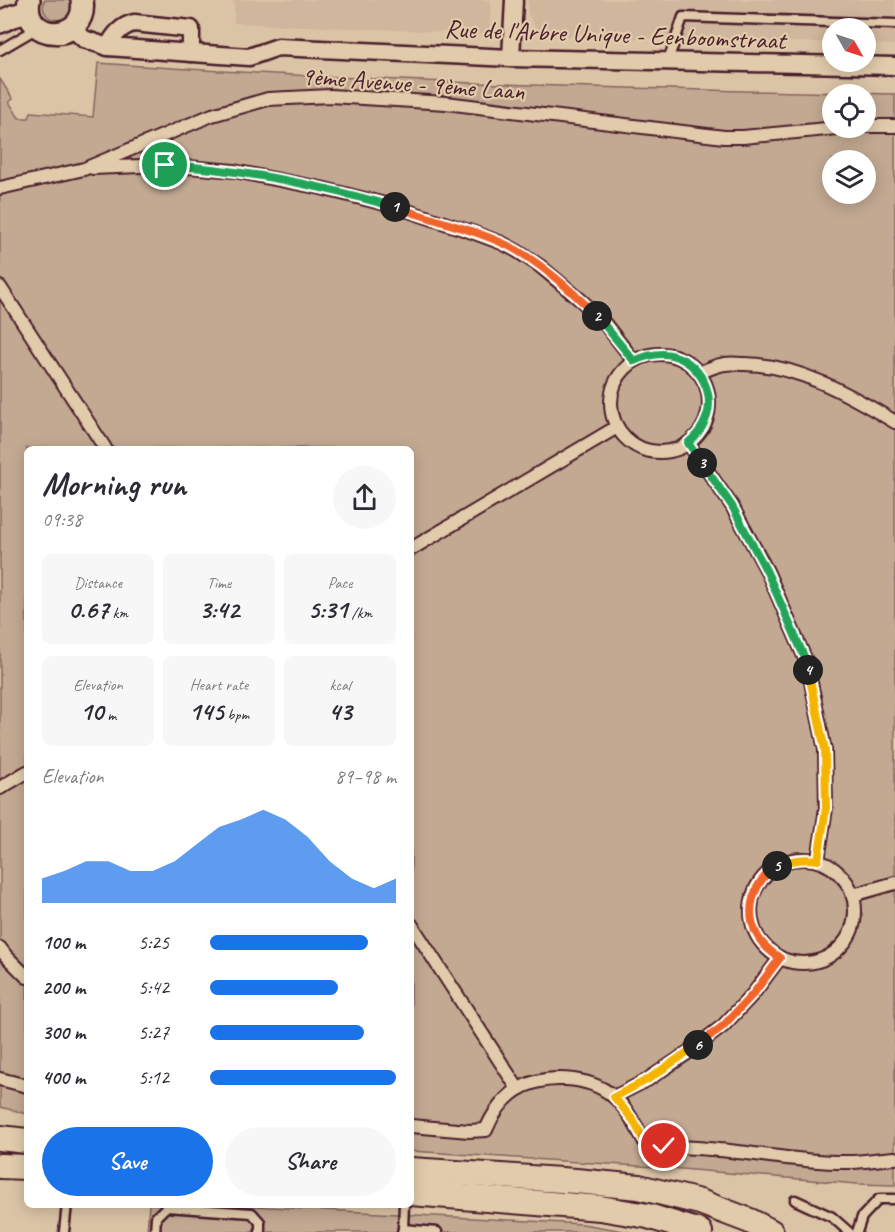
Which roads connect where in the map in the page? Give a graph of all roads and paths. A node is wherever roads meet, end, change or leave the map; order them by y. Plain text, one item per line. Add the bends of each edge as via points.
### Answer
1 (82, 0) edge
2 (513, 0) edge
3 (681, 6) dead end
4 (30, 12) edge
5 (683, 17) junction
6 (0, 22) edge
7 (895, 24) edge
8 (72, 28) junction
9 (108, 46) junction
10 (0, 50) edge
11 (191, 53) junction
12 (511, 58) junction
13 (668, 62) junction
14 (895, 66) edge
15 (876, 126) edge
16 (895, 126) edge
17 (822, 129) edge
18 (84, 169) junction
19 (0, 188) edge
20 (0, 287) edge
21 (634, 361) junction
22 (698, 373) junction
23 (895, 422) edge
24 (617, 427) junction
25 (688, 443) junction
26 (104, 446) edge
27 (414, 547) edge
28 (24, 774) edge
29 (0, 788) edge
30 (818, 860) junction
31 (895, 883) edge
32 (854, 895) junction
33 (414, 929) edge
34 (0, 948) edge
35 (780, 958) junction
36 (24, 974) edge
37 (0, 1079) edge
38 (24, 1085) edge
39 (518, 1089) junction
40 (614, 1097) junction
41 (414, 1126) edge
42 (0, 1138) edge
43 (24, 1141) edge
44 (895, 1158) edge
45 (0, 1166) edge
46 (24, 1167) edge
47 (414, 1170) edge
48 (414, 1193) edge
49 (895, 1198) edge
50 (795, 1200) dead end
51 (67, 1208) edge
52 (165, 1208) edge
53 (222, 1208) edge
54 (404, 1208) edge
55 (402, 1230) edge
56 (64, 1232) edge
57 (155, 1232) edge
58 (260, 1232) edge
59 (437, 1232) edge
60 (700, 1232) edge
61 (771, 1232) edge
62 (849, 1232) edge
63 (857, 1232) edge

1 - 8 street via 82,12
2 - 12 street
3 - 5 lane
4 - 6 street
4 - 8 street via 41,30 58,33
4 - 10 lane via 29,33
5 - 7 lane
5 - 13 lane
8 - 9 street, Rue de l'Arbre Unique - Eenboomstraat via 84,39
9 - 11 street, Rue de l'Arbre Unique - Eenboomstraat
9 - 11 street via 122,28 134,23 191,29
11 - 12 street, Rue de l'Arbre Unique - Eenboomstraat via 249,57 278,47
12 - 13 street, Rue de l'Arbre Unique - Eenboomstraat
13 - 14 street, Rue de l'Arbre Unique - Eenboomstraat
15 - 16 street
17 - 18 street, 9ème Avenue - 9ème Laan via 724,136 446,103 330,96 279,98 212,115
18 - 19 street, 9ème Avenue - 9ème Laan
18 - 21 street via 165,165 234,171 393,206 472,232 502,243 540,266 605,324
20 - 26 street
21 - 22 street via 663,354 678,357
21 - 24 street via 619,377 611,398
22 - 23 street via 725,364 772,366 797,372
22 - 25 street via 708,390 709,405 699,433
24 - 25 street via 627,440 657,452
24 - 27 street
25 - 30 street via 732,506 767,572 807,663 825,750 826,808
28 - 29 street
30 - 32 street via 846,880
30 - 35 street via 803,858 775,867 755,890 751,905 757,936
31 - 32 street
32 - 35 street via 856,913 852,930 830,956 797,963
33 - 39 street
34 - 36 street
35 - 40 street via 723,1026 647,1080
37 - 38 street
39 - 40 street via 544,1081 571,1080 598,1087
39 - 41 street via 506,1098 486,1130
40 - 44 street via 645,1142 855,1162
42 - 43 main road
45 - 46 main road
47 - 61 main road via 639,1187 700,1202
48 - 60 main road via 600,1208 648,1216
49 - 63 lane via 879,1199 862,1217
50 - 62 lane via 832,1217
51 - 56 lane
52 - 57 lane via 156,1217
53 - 58 lane via 252,1213 260,1222
54 - 55 lane
55 - 59 lane

